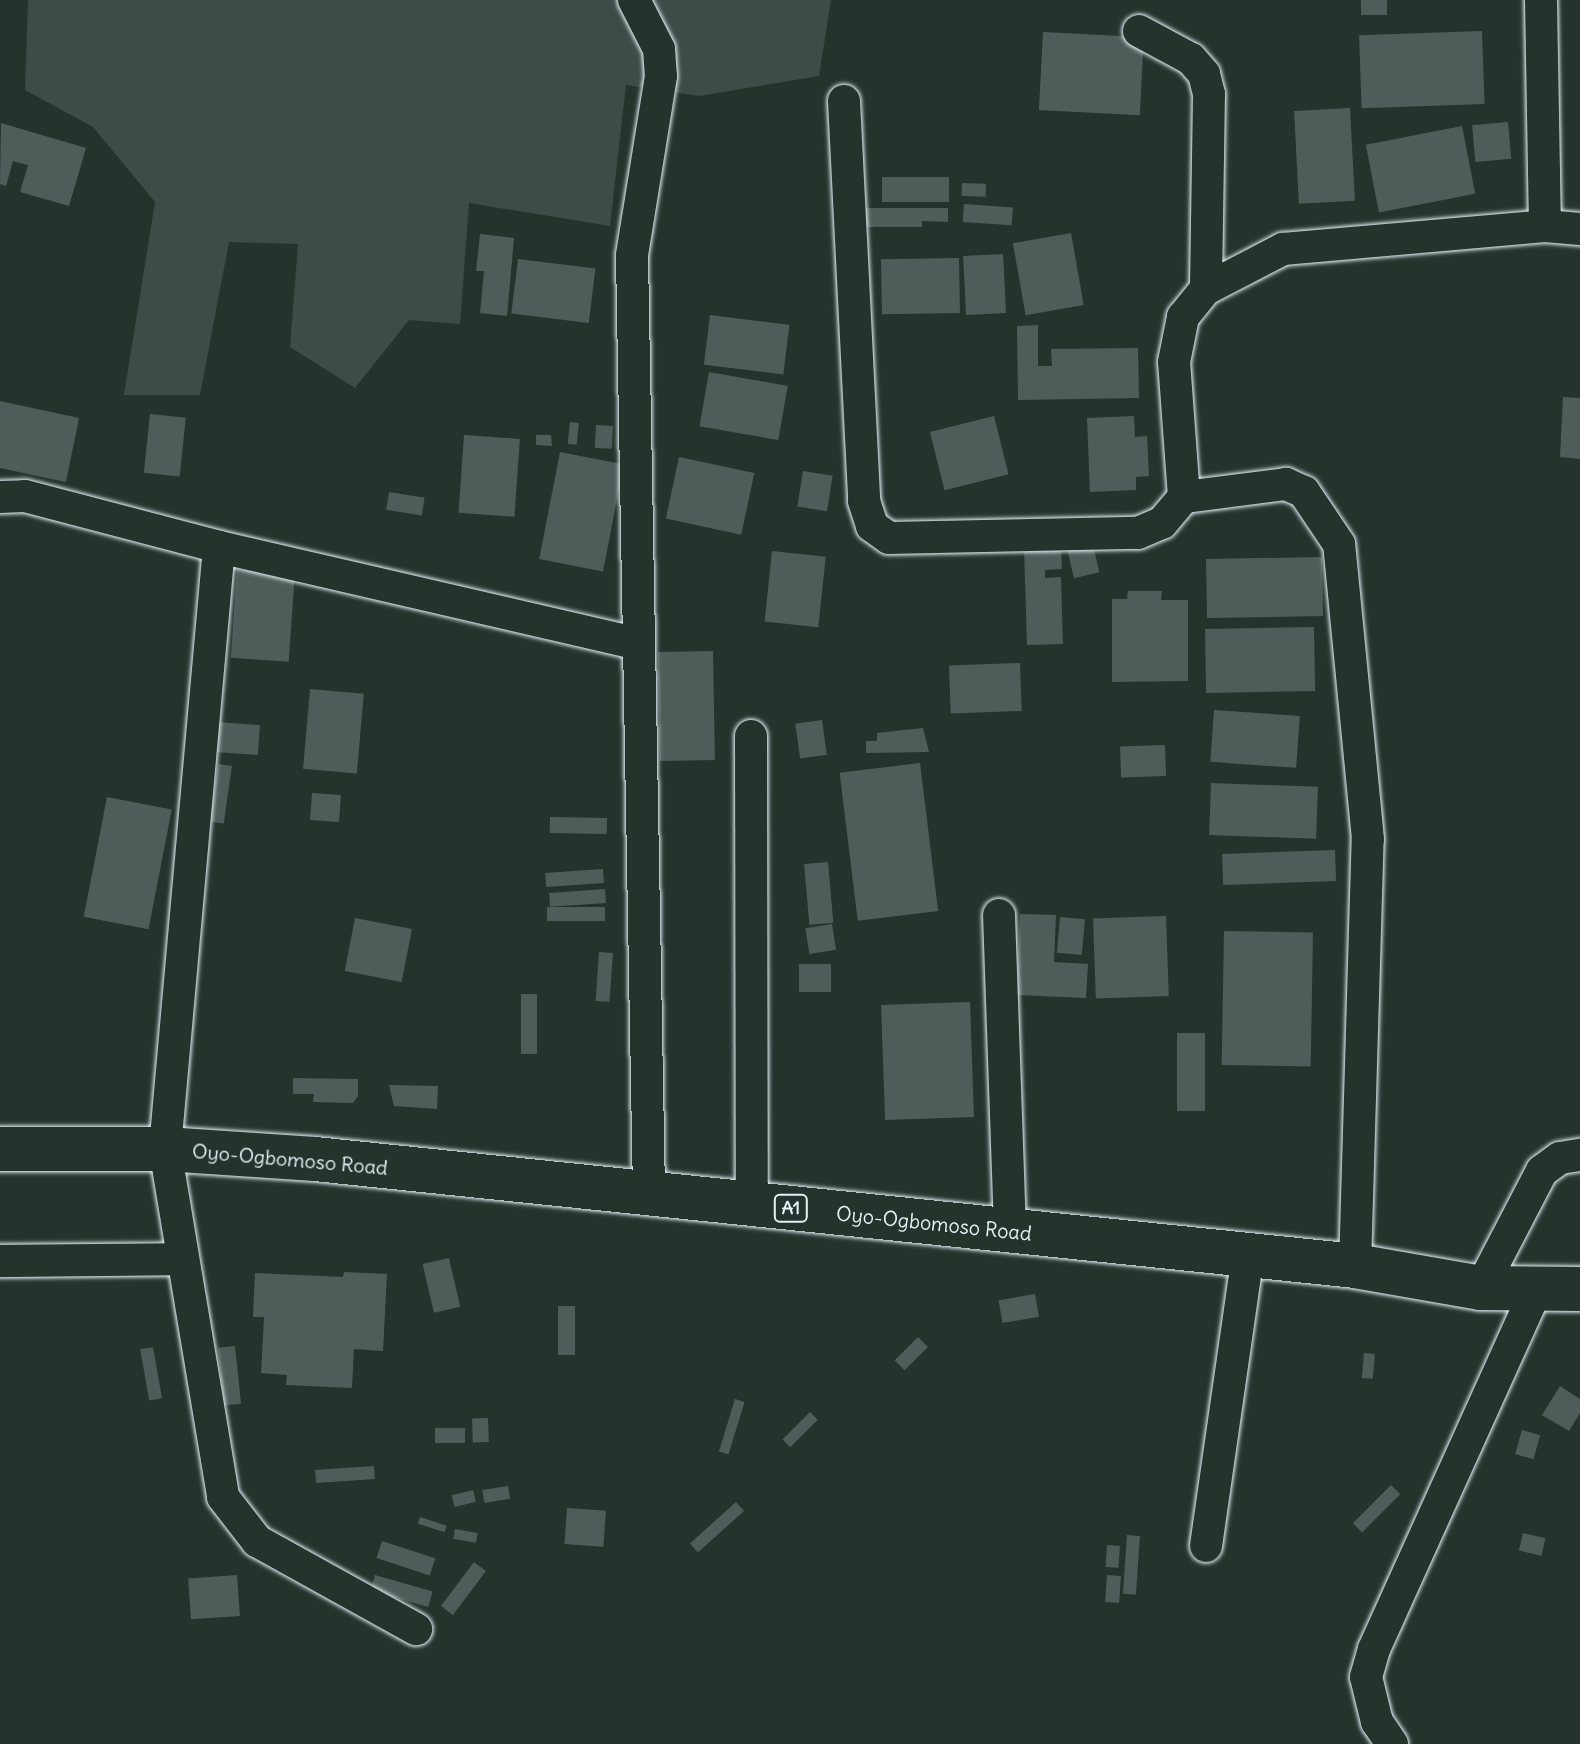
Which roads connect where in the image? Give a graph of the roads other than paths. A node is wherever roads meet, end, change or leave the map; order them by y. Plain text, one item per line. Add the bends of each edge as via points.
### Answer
1 (634, 0) edge
2 (1541, 0) edge
3 (1139, 31) dead end
4 (844, 101) dead end
5 (1545, 226) junction
6 (1580, 229) edge
7 (1206, 289) junction
8 (0, 497) edge
9 (1184, 497) junction
10 (219, 547) junction
11 (638, 644) junction
12 (751, 736) dead end
13 (999, 915) dead end
14 (0, 1149) edge
15 (165, 1149) junction
16 (1580, 1155) edge
17 (649, 1193) junction
18 (752, 1204) junction
19 (1010, 1230) junction
20 (1248, 1255) junction
21 (183, 1259) junction
22 (0, 1261) edge
23 (1355, 1266) junction
24 (1481, 1288) junction
25 (1559, 1288) edge
26 (1206, 1546) dead end
27 (416, 1629) dead end
28 (1392, 1744) edge

1 - 11 street via 659,49 661,76 632,256
2 - 5 street
3 - 7 street via 1191,59 1204,74 1209,94
4 - 9 street via 864,501 872,526 889,538 1138,533 1162,523
5 - 6 street
5 - 7 street via 1283,249
7 - 9 street via 1183,317 1174,362
8 - 10 street via 25,496
9 - 23 street via 1286,484 1304,492 1339,544 1368,839
10 - 11 street
10 - 15 street
11 - 17 street
12 - 18 street
13 - 19 street
14 - 15 highway, Oyo-Ogbomoso Road / A1
15 - 17 highway, Oyo-Ogbomoso Road / A1
15 - 21 street
16 - 24 street via 1560,1158 1542,1171
17 - 18 highway, Oyo-Ogbomoso Road / A1
18 - 19 highway, Oyo-Ogbomoso Road / A1
19 - 20 highway, Oyo-Ogbomoso Road / A1
20 - 23 highway, Oyo-Ogbomoso Road / A1
20 - 26 street
21 - 22 street
21 - 27 street via 223,1497 241,1527 257,1541
23 - 24 highway, Oyo-Ogbomoso Road / A1
24 - 25 highway, Oyo-Ogbomoso Road / A1
25 - 28 street via 1374,1649 1366,1677 1377,1722

